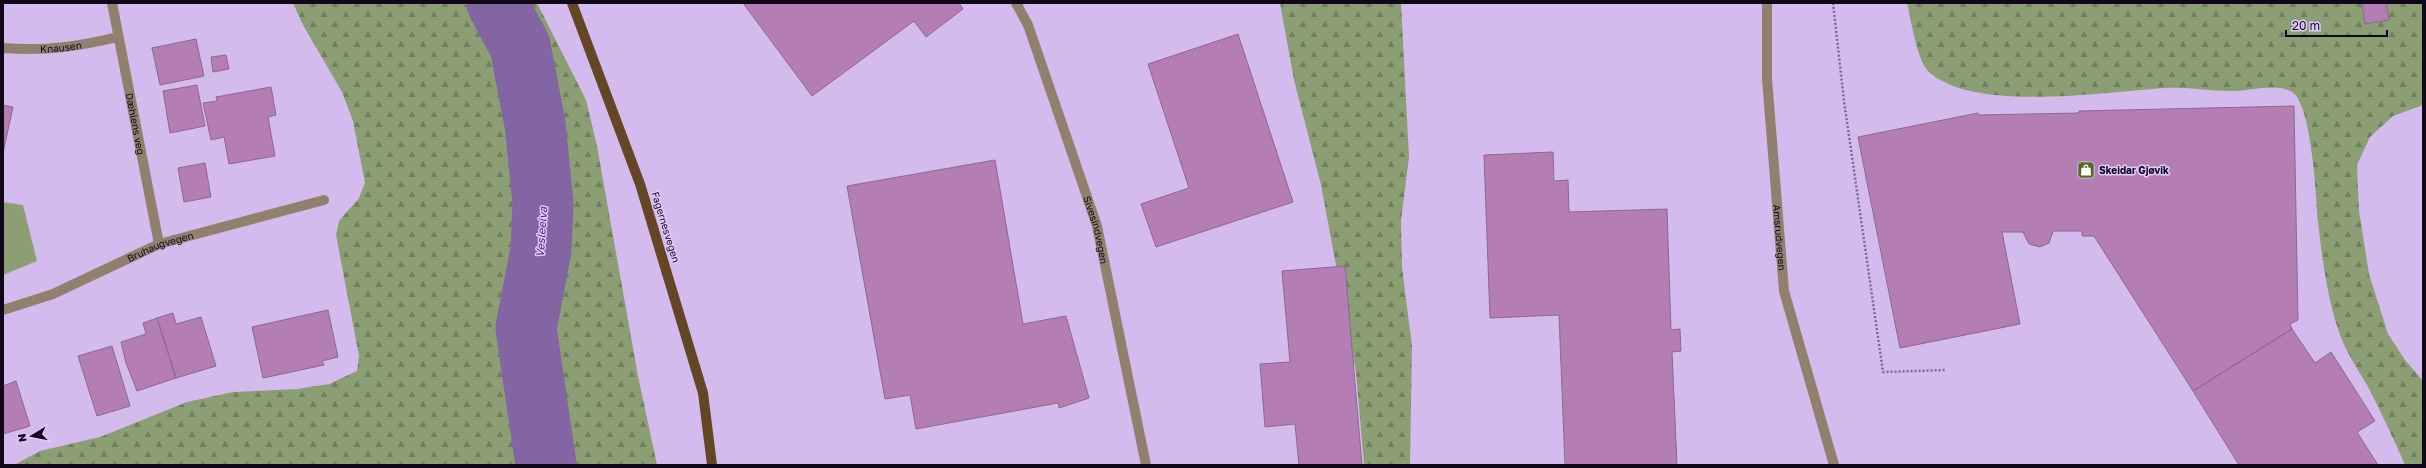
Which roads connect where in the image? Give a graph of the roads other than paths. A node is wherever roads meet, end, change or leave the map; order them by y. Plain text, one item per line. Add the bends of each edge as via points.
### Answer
1 (112, 3) edge
2 (572, 3) edge
3 (1016, 3) edge
4 (1767, 3) edge
5 (118, 37) junction
6 (3, 48) edge
7 (324, 200) dead end
8 (159, 244) junction
9 (3, 310) edge
10 (712, 465) edge
11 (1146, 465) edge
12 (1834, 465) edge

1 - 5 street, Dæhlens veg
2 - 10 main road, Fagernesvegen via 640,184 703,393
3 - 11 street, Sivesindvegen via 1028,25 1098,226
4 - 12 street, Amsrudvegen via 1767,79 1784,291
5 - 6 street, Knausen via 76,47 40,51
5 - 8 street, Dæhlens veg
7 - 8 street, Bruhaugvegen
8 - 9 street, Bruhaugvegen via 53,294

